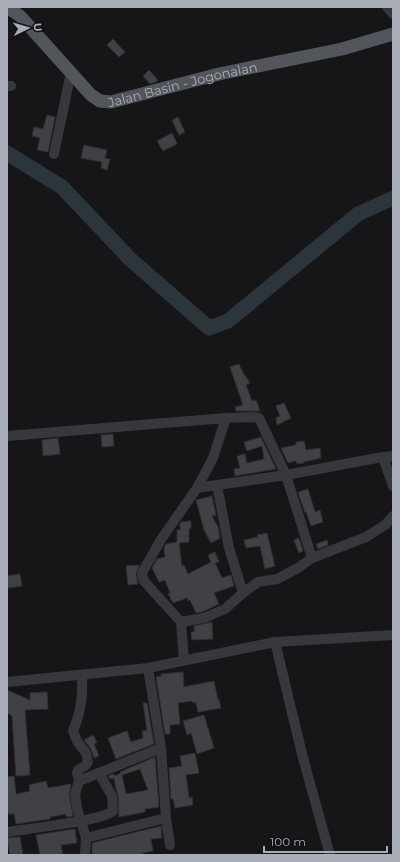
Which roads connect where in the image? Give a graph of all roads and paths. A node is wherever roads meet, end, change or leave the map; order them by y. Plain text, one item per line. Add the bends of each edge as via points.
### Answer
1 (387, 7) edge
2 (9, 8) edge
3 (393, 14) edge
4 (393, 34) edge
5 (71, 72) junction
6 (54, 154) dead end
7 (226, 418) junction
8 (7, 436) edge
9 (388, 457) edge
10 (286, 475) junction
11 (217, 485) junction
12 (393, 486) edge
13 (197, 488) junction
14 (393, 516) edge
15 (312, 558) junction
16 (243, 592) junction
17 (181, 622) junction
18 (393, 635) edge
19 (275, 642) junction
20 (184, 660) junction
21 (148, 668) junction
22 (82, 675) junction
23 (7, 682) edge
24 (161, 748) junction
25 (99, 773) junction
26 (79, 781) junction
27 (166, 818) junction
28 (81, 821) junction
29 (7, 832) edge
30 (86, 838) junction
31 (170, 845) dead end
32 (85, 855) edge
33 (330, 855) edge

1 - 3 street
2 - 5 main road, Jalan Basin - Jogonalan via 20,16
4 - 5 main road, Jalan Basin - Jogonalan via 342,49 219,74 111,102 100,101 91,95
5 - 6 street
7 - 8 street
7 - 10 street via 259,418
7 - 13 street via 213,458
9 - 10 street
9 - 12 street
10 - 11 street
10 - 15 street
11 - 13 street
11 - 16 street via 229,548
13 - 17 street via 162,538 142,576
14 - 15 street via 385,525 366,537
15 - 16 street via 277,579 258,582
16 - 17 street via 225,609 204,618
17 - 20 street
18 - 19 street
19 - 20 street
19 - 33 street
20 - 21 street
21 - 22 street
21 - 24 street
22 - 23 street
22 - 26 street via 82,704 73,731 86,753 88,762 77,772
24 - 25 street
24 - 27 street
25 - 26 street
25 - 28 street via 112,796 113,811
26 - 28 street via 75,794
27 - 30 street
27 - 31 street
28 - 29 street
28 - 30 street
30 - 32 street

